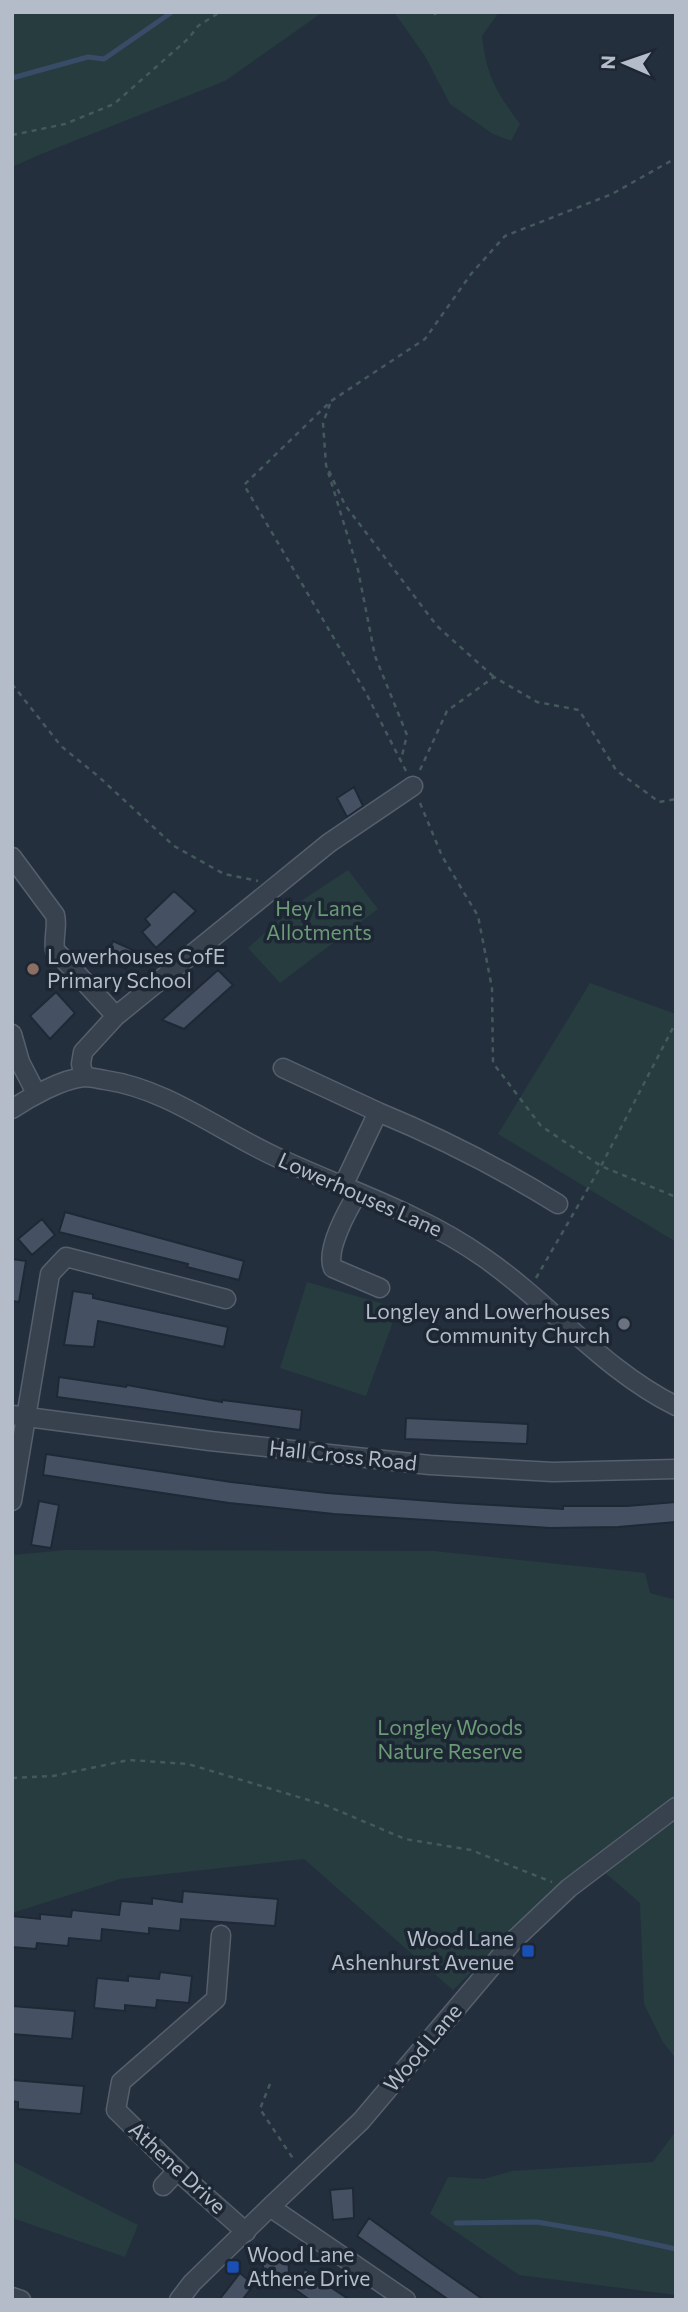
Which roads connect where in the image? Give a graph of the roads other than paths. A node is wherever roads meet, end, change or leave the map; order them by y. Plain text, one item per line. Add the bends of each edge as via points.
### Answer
1 (413, 786) road end
2 (12, 857) edge
3 (116, 1016) junction
4 (12, 1034) edge
5 (283, 1068) dead end
6 (84, 1077) junction
7 (36, 1093) junction
8 (12, 1110) edge
9 (378, 1112) junction
10 (350, 1189) junction
11 (558, 1204) dead end
12 (380, 1288) dead end
13 (226, 1299) dead end
14 (676, 1406) edge
15 (20, 1417) edge
16 (676, 1469) edge
17 (12, 1501) edge
18 (676, 1807) edge
19 (221, 1935) dead end
20 (150, 2144) junction
21 (136, 2157) dead end
22 (177, 2171) junction
23 (163, 2186) dead end
24 (270, 2207) junction
25 (246, 2232) junction
26 (12, 2297) edge
27 (21, 2300) edge
28 (179, 2300) edge
29 (406, 2300) edge

1 - 3 street via 329,843
2 - 3 street via 55,915 55,950
3 - 6 street via 83,1052
4 - 7 street
5 - 9 street
6 - 7 street, Lowerhouses Lane
6 - 10 street, Lowerhouses Lane via 149,1091 272,1155
7 - 8 street, Lowerhouses Lane
9 - 10 street
9 - 11 street via 505,1171
10 - 12 street via 331,1264
10 - 14 street, Lowerhouses Lane via 431,1224 485,1258 621,1370
13 - 15 street via 66,1257 50,1273
15 - 16 street, Hall Cross Road via 430,1465 553,1472
15 - 17 street
18 - 24 street, Wood Lane via 569,1888 515,1939 361,2121
19 - 20 street, Athene Drive via 216,1999 121,2082 116,2110
20 - 21 street
20 - 22 street, Athene Drive
22 - 23 street
22 - 25 street, Athene Drive
24 - 25 street, Wood Lane
24 - 29 street
25 - 28 street, Wood Lane
26 - 27 street

